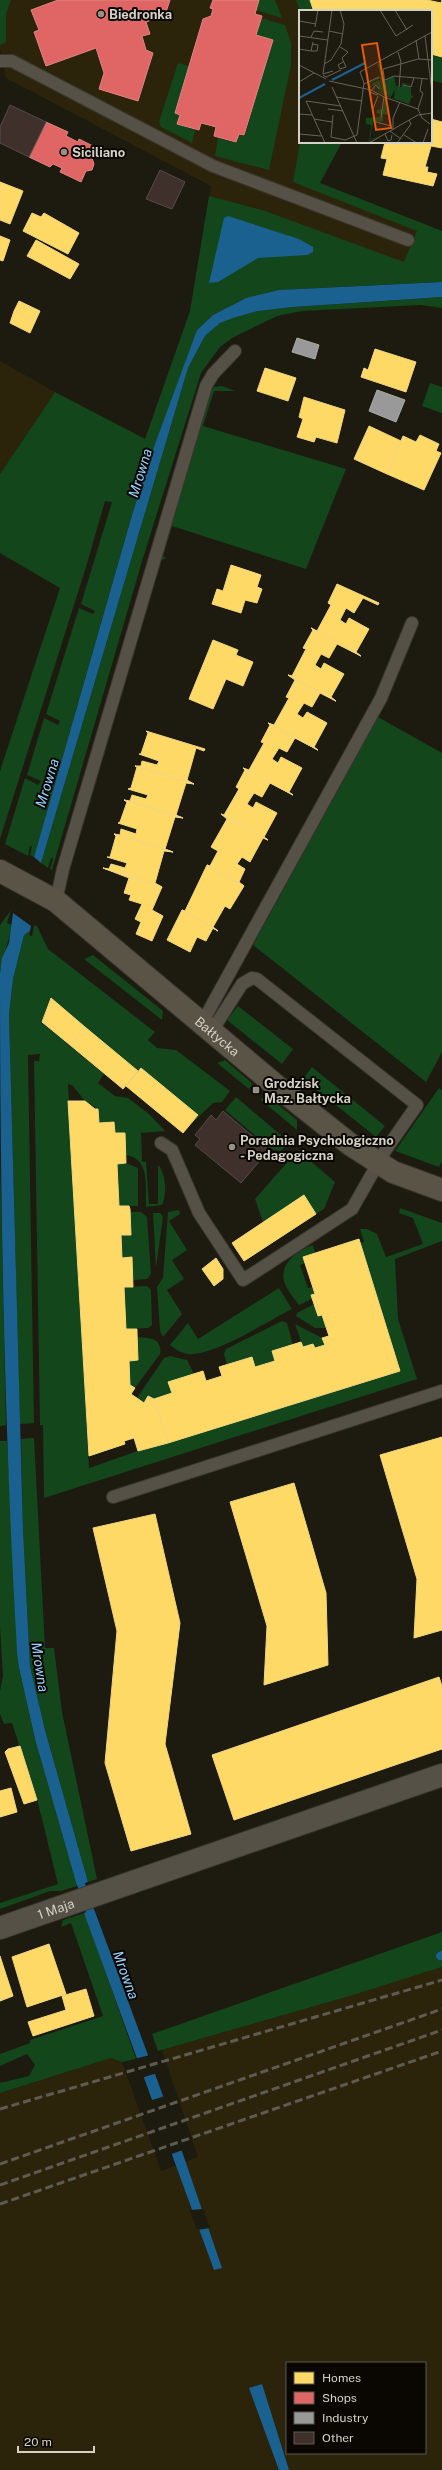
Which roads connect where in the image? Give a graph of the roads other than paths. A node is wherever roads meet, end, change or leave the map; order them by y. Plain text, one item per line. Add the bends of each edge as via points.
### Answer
1 (0, 61) edge
2 (408, 240) dead end
3 (235, 351) dead end
4 (412, 623) dead end
5 (0, 871) edge
6 (56, 901) junction
7 (207, 1027) junction
8 (161, 1143) dead end
9 (378, 1164) junction
10 (442, 1190) edge
11 (442, 1390) edge
12 (113, 1497) dead end
13 (442, 1775) edge
14 (0, 1928) edge

1 - 2 lane via 12,61 213,166
3 - 6 lane via 213,374 206,386 65,861
4 - 7 lane via 381,698
5 - 6 street, Bałtycka
6 - 7 street, Bałtycka
7 - 9 street, Bałtycka via 321,1122
7 - 9 lane via 242,984 252,978 257,979 417,1105
8 - 9 lane via 172,1150 199,1213 243,1280 352,1209
9 - 10 street, Bałtycka
11 - 12 lane
13 - 14 street, 1 Maja

